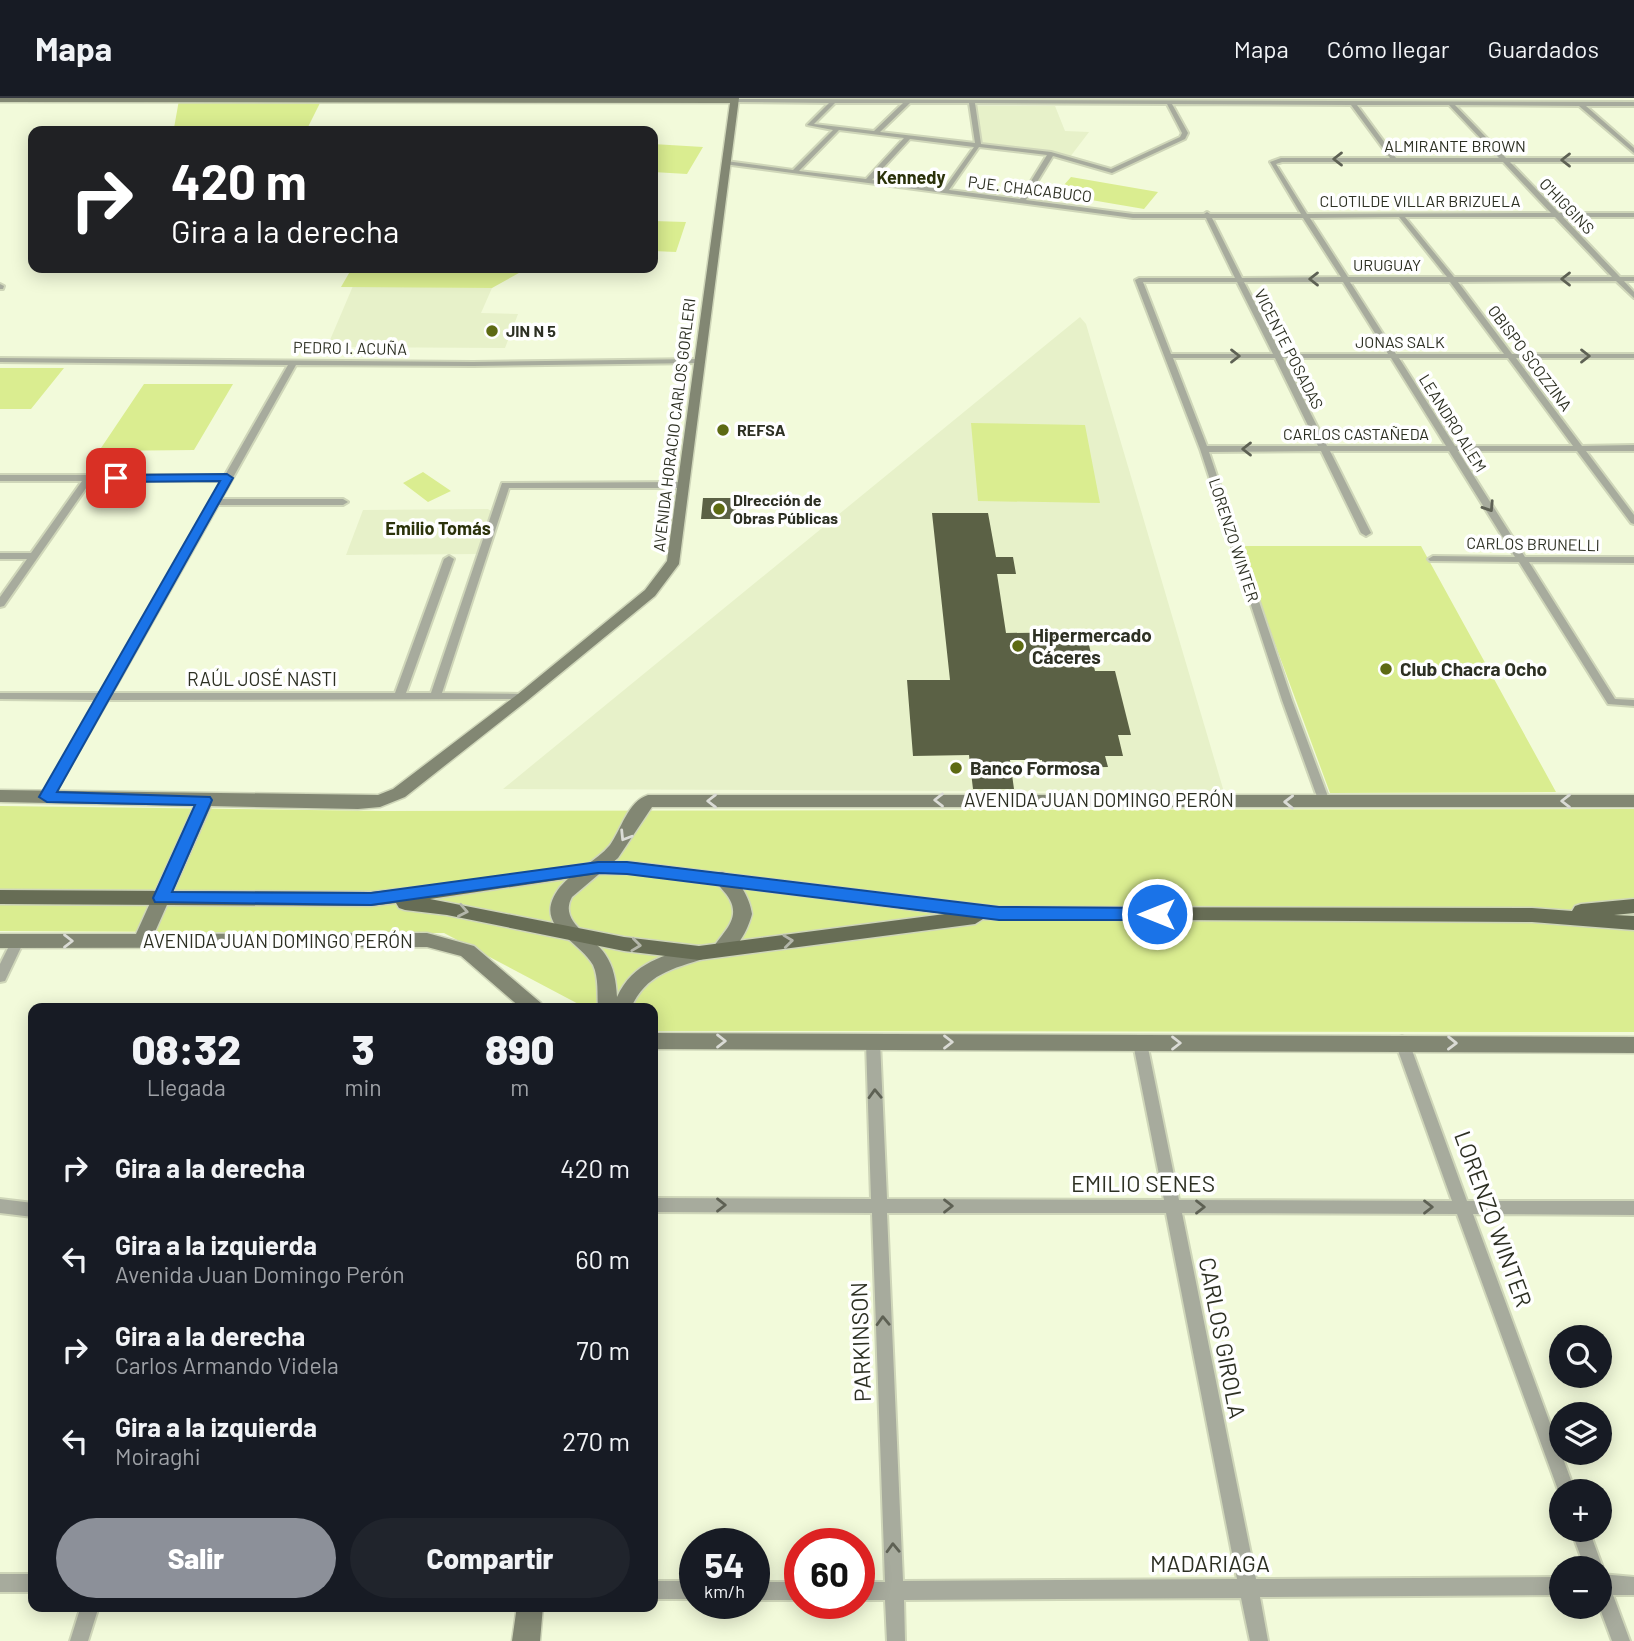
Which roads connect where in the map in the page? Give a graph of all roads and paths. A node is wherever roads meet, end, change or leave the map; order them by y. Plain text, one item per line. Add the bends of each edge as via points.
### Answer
1 (1280, 98) edge
2 (0, 100) edge
3 (735, 100) edge
4 (833, 102) junction
5 (908, 102) junction
6 (972, 102) junction
7 (1169, 103) junction
8 (1274, 103) junction
9 (1353, 103) junction
10 (1451, 104) junction
11 (1581, 104) junction
12 (1634, 104) edge
13 (810, 125) joint
14 (837, 129) junction
15 (875, 133) junction
16 (908, 137) junction
17 (978, 145) junction
18 (1634, 151) edge
19 (1051, 153) junction
20 (1275, 160) joint
21 (1394, 160) junction
22 (1503, 160) junction
23 (1634, 160) edge
24 (726, 163) junction
25 (794, 172) junction
26 (867, 182) junction
27 (945, 192) junction
28 (1022, 202) junction
29 (1207, 214) junction
30 (1304, 215) junction
31 (1400, 215) junction
32 (1556, 215) junction
33 (1634, 215) edge
34 (1344, 279) junction
35 (1452, 279) junction
36 (1618, 279) junction
37 (1634, 279) edge
38 (1139, 280) joint
39 (1239, 280) junction
40 (1634, 296) edge
41 (1167, 356) junction
42 (1277, 356) junction
43 (1392, 356) junction
44 (1510, 356) junction
45 (1634, 356) edge
46 (0, 360) edge
47 (700, 361) junction
48 (294, 362) junction
49 (1324, 448) junction
50 (1450, 448) junction
51 (1580, 448) junction
52 (1634, 448) edge
53 (1203, 449) junction
54 (0, 478) edge
55 (88, 478) junction
56 (227, 478) junction
57 (684, 485) junction
58 (215, 502) junction
59 (342, 502) dead end
60 (1634, 521) edge
61 (1366, 533) dead end
62 (0, 556) edge
63 (34, 556) junction
64 (449, 559) dead end
65 (1433, 559) dead end
66 (1523, 559) junction
67 (1634, 560) edge
68 (0, 604) edge
69 (0, 696) edge
70 (104, 696) junction
71 (400, 697) junction
72 (435, 697) junction
73 (523, 697) junction
74 (1634, 702) edge
75 (0, 796) edge
76 (47, 797) junction
77 (205, 800) junction
78 (1634, 801) edge
79 (1324, 802) junction
80 (598, 868) junction
81 (722, 878) junction
82 (0, 897) edge
83 (161, 898) junction
84 (371, 899) junction
85 (1634, 906) edge
86 (999, 914) junction
87 (1532, 915) junction
88 (1634, 923) edge
89 (569, 932) junction
90 (9, 941) edge
91 (142, 941) junction
92 (721, 950) junction
93 (699, 953) junction
94 (0, 977) edge
95 (528, 1003) edge
96 (607, 1003) edge
97 (623, 1003) edge
98 (658, 1041) edge
99 (873, 1042) junction
100 (1402, 1042) junction
101 (1140, 1043) junction
102 (1634, 1045) edge
103 (658, 1205) edge
104 (0, 1206) edge
105 (879, 1206) junction
106 (1172, 1207) junction
107 (1463, 1207) junction
108 (1634, 1208) edge
109 (28, 1209) edge
110 (1562, 1479) edge
111 (0, 1583) edge
112 (28, 1583) edge
113 (1612, 1585) edge
114 (1549, 1586) edge
115 (1634, 1586) edge
116 (1249, 1589) junction
117 (658, 1590) edge
118 (679, 1590) edge
119 (875, 1591) edge
120 (894, 1591) junction
121 (88, 1612) edge
122 (529, 1612) edge
123 (1612, 1617) edge
124 (79, 1641) edge
125 (526, 1641) edge
126 (896, 1641) edge
127 (1259, 1641) edge
128 (1621, 1641) edge

1 - 8 street
2 - 3 main road
3 - 4 street
3 - 24 main road, AVENIDA HORACIO CARLOS GORLERI
4 - 5 street
4 - 13 street
5 - 6 street
5 - 15 street
6 - 7 street
6 - 17 street
7 - 8 street
7 - 19 street via 1184,138 1118,170
8 - 9 street
9 - 10 street
9 - 21 street
10 - 11 street
10 - 22 street, O'HIGGINS
11 - 12 street
11 - 18 street
13 - 14 street
14 - 15 street
14 - 25 street
15 - 16 street
16 - 17 street
16 - 26 street
17 - 19 street
17 - 27 street
19 - 28 street
21 -> 20 street, ALMIRANTE BROWN
20 - 30 street, LEANDRO ALEM via 1272,163
21 - 22 street, ALMIRANTE BROWN
23 -> 22 street, ALMIRANTE BROWN
22 - 32 street, O'HIGGINS
24 - 25 street, PJE. CHACABUCO
24 - 47 main road, AVENIDA HORACIO CARLOS GORLERI
25 - 26 street, PJE. CHACABUCO
26 - 27 street, PJE. CHACABUCO
27 - 28 street, PJE. CHACABUCO
28 - 29 street, PJE. CHACABUCO via 1133,216
29 - 30 street, CLOTILDE VILLAR BRIZUELA
29 - 39 street, VICENTE POSADAS
30 - 31 street, CLOTILDE VILLAR BRIZUELA
30 - 34 street, LEANDRO ALEM
31 - 32 street, CLOTILDE VILLAR BRIZUELA
31 - 35 street, OBISPO SCOZZINA
32 - 33 street, CLOTILDE VILLAR BRIZUELA
32 - 36 street, O'HIGGINS
34 - 35 street, URUGUAY
34 -> 39 street, URUGUAY
34 - 43 street, LEANDRO ALEM
36 -> 35 street, URUGUAY
35 - 44 street, OBISPO SCOZZINA
36 - 37 street, URUGUAY
36 - 40 street, O'HIGGINS
38 - 39 street, URUGUAY
38 - 41 street, LORENZO WINTER
39 - 42 street, VICENTE POSADAS
41 -> 42 street, JONAS SALK
41 - 53 street, LORENZO WINTER
42 - 43 street, JONAS SALK
42 - 49 street, VICENTE POSADAS
43 - 44 street, JONAS SALK
43 - 50 street, LEANDRO ALEM
44 -> 45 street, JONAS SALK
44 - 51 street, OBISPO SCOZZINA
46 - 48 street, PEDRO I. ACUÑA
47 - 48 street, PEDRO I. ACUÑA
47 - 57 main road, AVENIDA HORACIO CARLOS GORLERI
48 - 56 street
49 - 50 street, CARLOS CASTAÑEDA
49 -> 53 street, CARLOS CASTAÑEDA
49 - 61 street, VICENTE POSADAS
50 - 51 street, CARLOS CASTAÑEDA
50 -> 66 street, LEANDRO ALEM
51 - 52 street, CARLOS CASTAÑEDA
51 - 60 street, OBISPO SCOZZINA
53 - 79 street, LORENZO WINTER
54 - 55 street
55 - 56 street
55 - 63 street
56 - 58 street
57 - 72 street via 505,485
57 - 73 main road, AVENIDA HORACIO CARLOS GORLERI via 674,561 664,578
58 - 59 street
58 - 70 street
62 - 63 street
63 - 68 street
64 - 71 street
65 - 66 street, CARLOS BRUNELLI
66 - 67 street, CARLOS BRUNELLI
66 - 74 street, LEANDRO ALEM via 1612,702
69 - 70 street, RAÚL JOSÉ NASTI
70 - 71 street, RAÚL JOSÉ NASTI
70 - 76 street
71 - 72 street, RAÚL JOSÉ NASTI
72 - 73 street, RAÚL JOSÉ NASTI
73 - 77 main road, AVENIDA HORACIO CARLOS GORLERI via 398,793 380,801
75 - 76 main road
76 - 77 main road
77 - 83 main road
78 -> 79 main road, AVENIDA JUAN DOMINGO PERÓN
79 -> 80 main road, AVENIDA JUAN DOMINGO PERÓN via 648,801
80 - 81 main road, AVENIDA JUAN DOMINGO PERÓN
80 - 84 main road, AVENIDA JUAN DOMINGO PERÓN
80 - 89 main road via 564,894 559,918
81 - 86 main road, AVENIDA JUAN DOMINGO PERÓN
81 - 92 main road via 736,892 744,918
82 - 83 main road, AVENIDA JUAN DOMINGO PERÓN
83 - 84 main road, AVENIDA JUAN DOMINGO PERÓN
83 - 91 main road
84 -> 89 main road, AVENIDA JUAN DOMINGO PERÓN via 447,908
85 - 87 main road, AVENIDA JUAN DOMINGO PERÓN
86 - 87 main road, AVENIDA JUAN DOMINGO PERÓN
92 -> 86 main road, AVENIDA JUAN DOMINGO PERÓN
87 - 88 main road, AVENIDA JUAN DOMINGO PERÓN
89 -> 93 main road, AVENIDA JUAN DOMINGO PERÓN
89 - 96 main road via 599,959
90 -> 91 main road, AVENIDA JUAN DOMINGO PERÓN
90 - 94 street
91 - 95 main road, AVENIDA JUAN DOMINGO PERÓN via 427,940 475,957
92 - 93 main road, AVENIDA JUAN DOMINGO PERÓN
93 - 97 main road via 656,965 640,975
98 -> 99 main road
99 -> 101 main road
105 -> 99 street, PARKINSON
101 -> 100 main road
100 -> 102 main road
100 - 107 street, LORENZO WINTER
101 - 106 street, CARLOS GIROLA
103 -> 105 street, EMILIO SENES
104 - 109 street
105 -> 106 street, EMILIO SENES
120 -> 105 street, PARKINSON
106 -> 107 street, EMILIO SENES
106 - 116 street, CARLOS GIROLA
107 - 108 street, EMILIO SENES
107 - 110 street, LORENZO WINTER
111 - 112 street
113 - 115 street
114 - 116 street, MADARIAGA
116 - 120 street, MADARIAGA
116 - 127 street, CARLOS GIROLA
117 - 118 street
119 - 120 street, MADARIAGA
120 - 126 street, PARKINSON
121 - 124 street
122 - 125 main road
123 - 128 street

